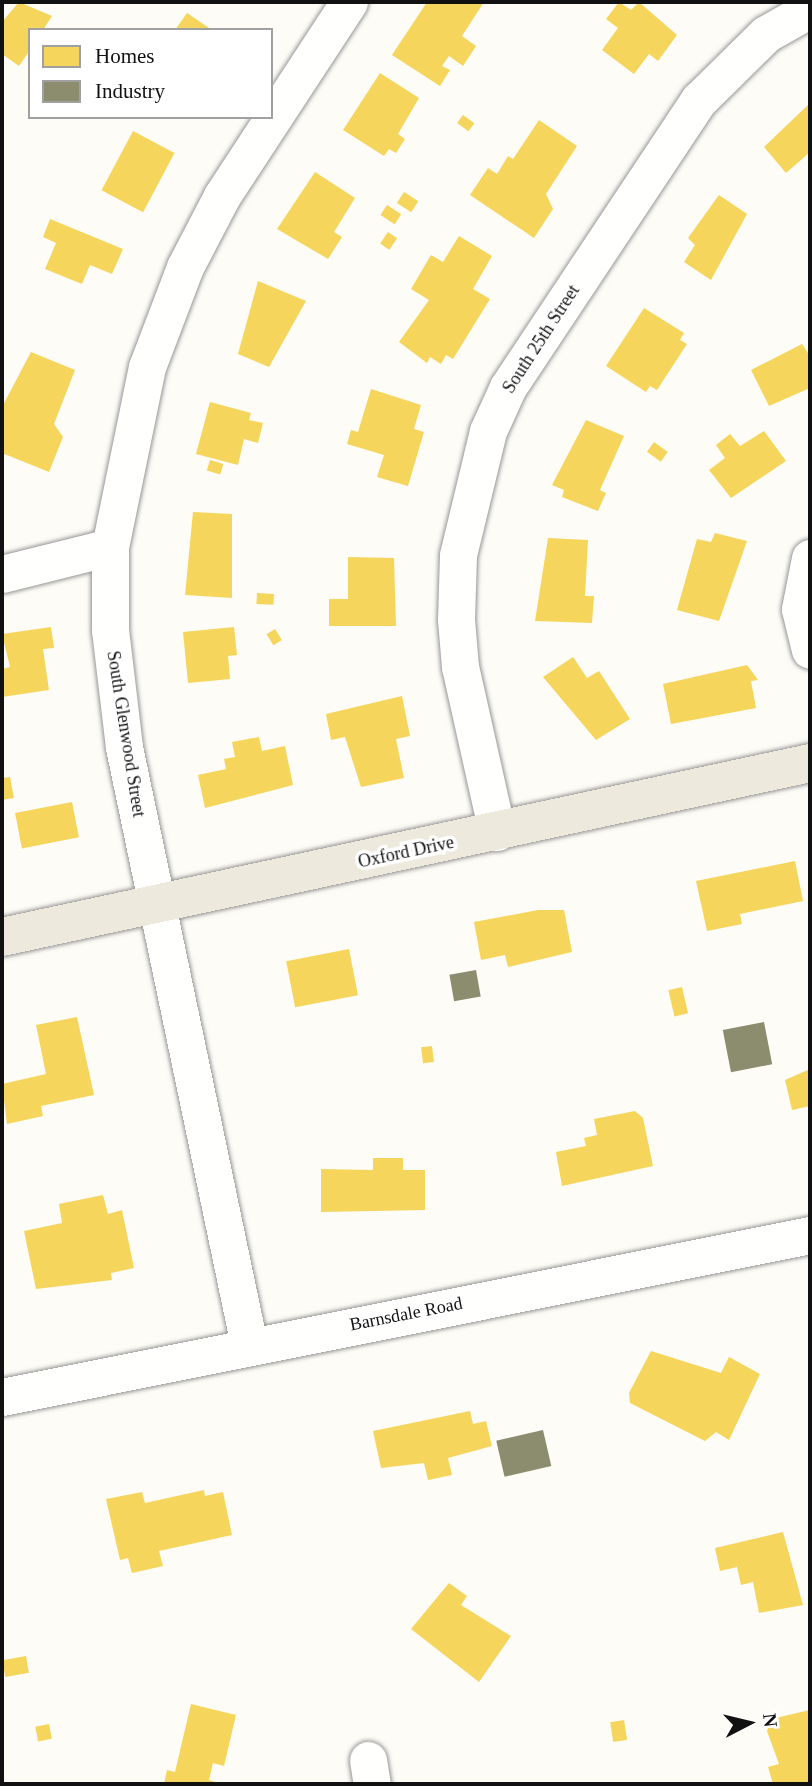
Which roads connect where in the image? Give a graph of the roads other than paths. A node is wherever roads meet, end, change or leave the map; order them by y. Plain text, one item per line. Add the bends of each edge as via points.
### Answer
1 (349, 2) edge
2 (810, 9) edge
3 (273, 118) edge
4 (272, 119) edge
5 (110, 547) junction
6 (810, 558) edge
7 (2, 574) edge
8 (810, 650) edge
9 (810, 763) edge
10 (497, 832) junction
11 (158, 905) junction
12 (2, 937) edge
13 (810, 1235) edge
14 (249, 1345) junction
15 (2, 1397) edge

1 - 3 street, South Glenwood Street
2 - 10 street, South 25th Street via 766,34 699,100 508,387 488,431 460,542 456,619 460,667
4 - 5 street, South Glenwood Street via 222,196 185,267 143,380
5 - 7 street
5 - 11 street, South Glenwood Street via 115,686
6 - 8 street via 800,609
9 - 10 main road, Oxford Drive
10 - 11 main road, Oxford Drive
11 - 12 main road, Oxford Drive
11 - 14 street, South Glenwood Street
13 - 14 street, Barnsdale Road
14 - 15 street, Barnsdale Road

